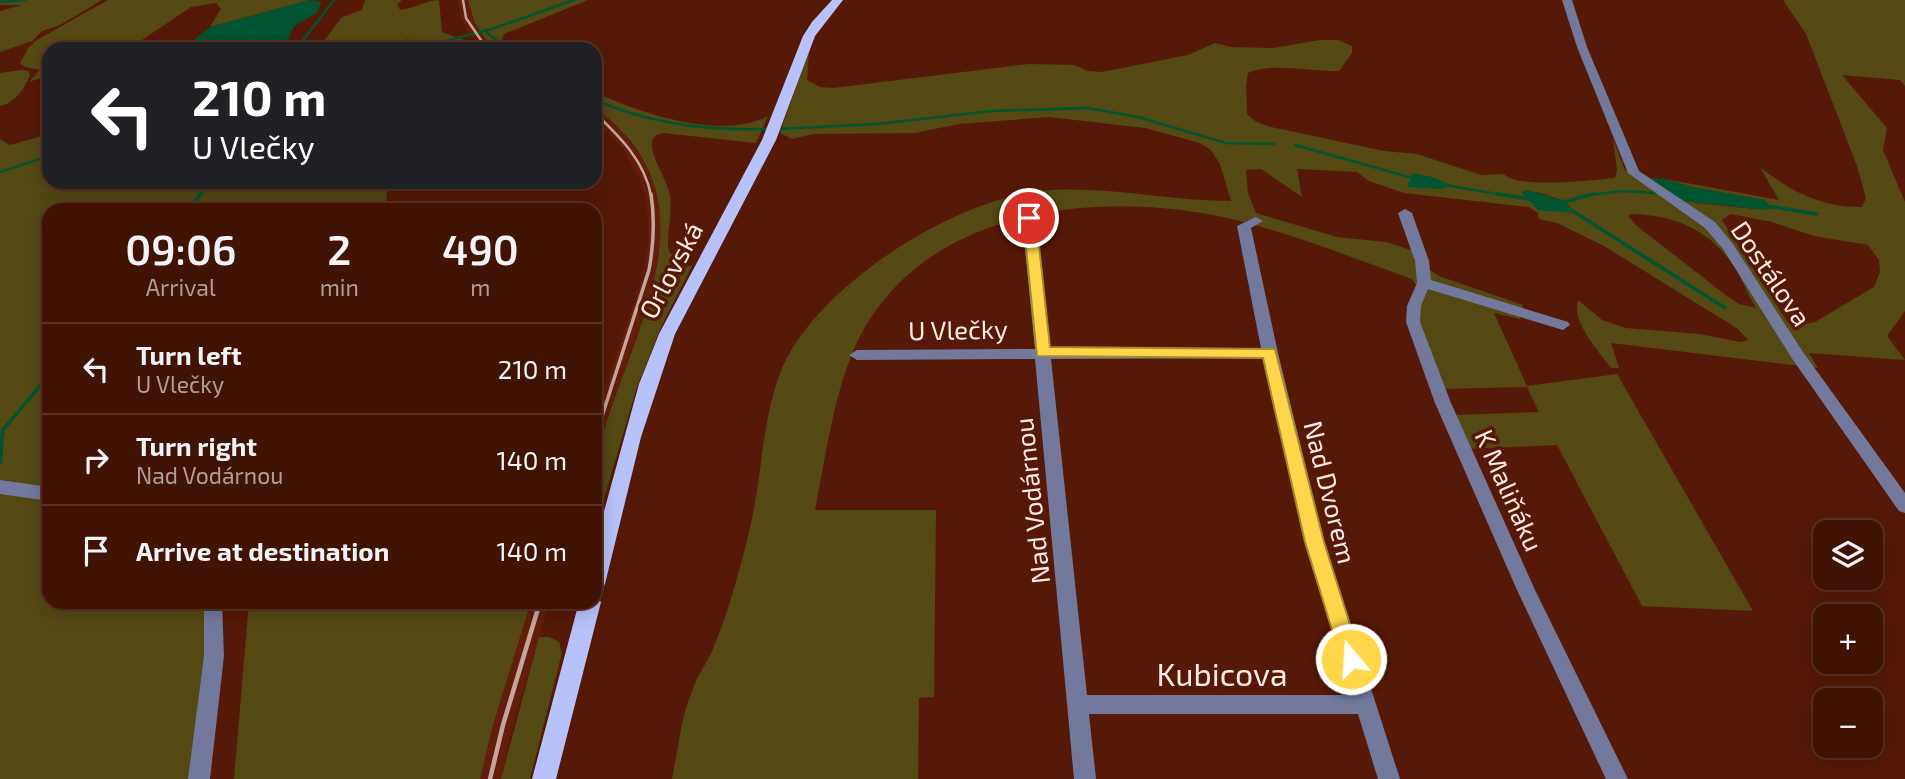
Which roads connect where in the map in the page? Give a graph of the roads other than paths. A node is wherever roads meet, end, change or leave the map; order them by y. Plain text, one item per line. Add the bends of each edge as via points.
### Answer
1 (838, 0) edge
2 (1567, 0) edge
3 (1405, 213) dead end
4 (1029, 218) dead end
5 (1255, 222) dead end
6 (1424, 283) junction
7 (1563, 326) dead end
8 (1043, 353) junction
9 (1270, 353) junction
10 (857, 355) dead end
11 (0, 487) edge
12 (42, 493) edge
13 (1905, 506) edge
14 (602, 556) edge
15 (212, 609) edge
16 (588, 609) edge
17 (1078, 704) junction
18 (1366, 705) junction
19 (199, 779) edge
20 (544, 779) edge
21 (1085, 779) edge
22 (1389, 779) edge
23 (1617, 779) edge

1 - 14 main road, Orlovská via 809,36 774,129 663,346 632,437
2 - 13 street, Dostálova via 1634,173 1710,225 1728,247 1798,356
3 - 6 street, K Maliňáku via 1422,261
4 - 8 street, Nad Vodárnou
5 - 9 street, Nad Dvorem via 1244,226
6 - 7 street
6 - 23 street, K Maliňáku via 1413,322 1443,403
8 - 9 street, U Vlečky
8 - 10 street, U Vlečky
8 - 17 street, Nad Vodárnou
9 - 18 street, Nad Dvorem via 1315,542
11 - 12 street
15 - 19 street via 214,656
16 - 20 main road
17 - 18 street, Kubicova
17 - 21 street, Nad Vodárnou
18 - 22 street, Nad Dvorem

